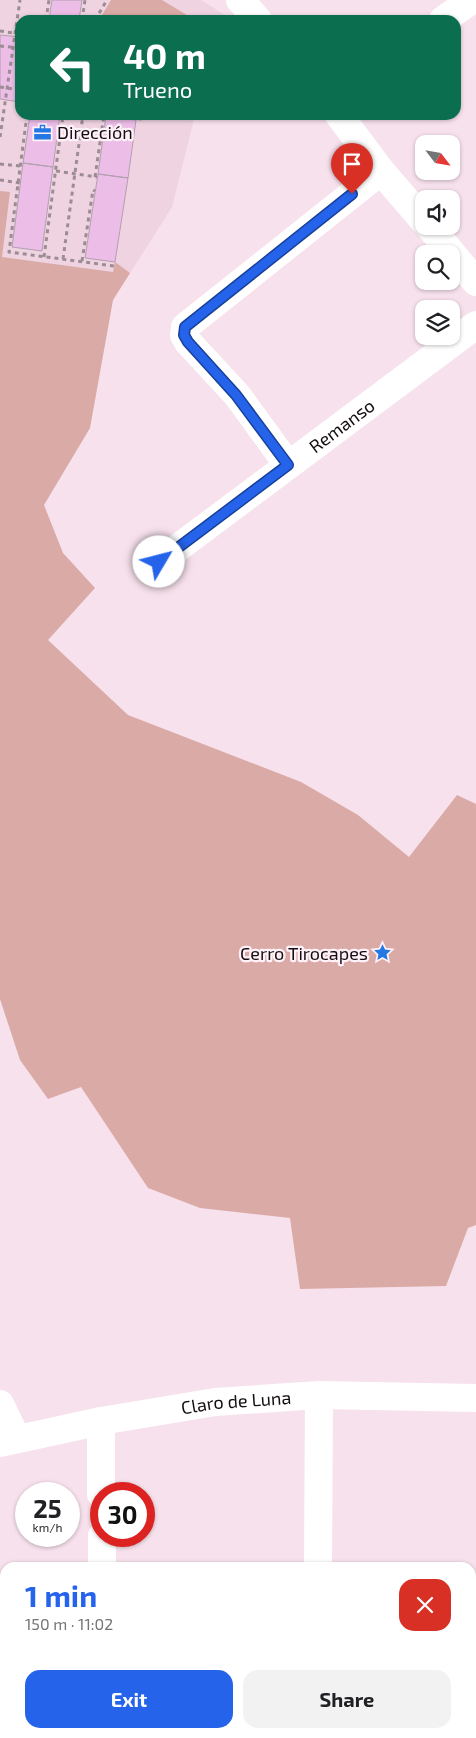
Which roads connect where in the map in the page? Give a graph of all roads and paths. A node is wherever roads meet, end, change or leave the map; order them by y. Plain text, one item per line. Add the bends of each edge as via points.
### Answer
1 (20, 0) edge
2 (49, 0) edge
3 (85, 0) edge
4 (107, 0) edge
5 (472, 0) edge
6 (18, 15) edge
7 (47, 15) edge
8 (83, 15) edge
9 (98, 15) edge
10 (450, 15) edge
11 (0, 31) edge
12 (15, 33) joint
13 (0, 46) edge
14 (13, 48) junction
15 (0, 88) edge
16 (7, 88) junction
17 (15, 89) edge
18 (26, 120) edge
19 (62, 120) edge
20 (82, 120) edge
21 (103, 120) edge
22 (343, 120) edge
23 (0, 137) edge
24 (0, 164) edge
25 (20, 166) junction
26 (56, 171) junction
27 (381, 171) junction
28 (74, 174) junction
29 (0, 180) edge
30 (19, 182) junction
31 (95, 190) dead end
32 (415, 211) edge
33 (436, 235) edge
34 (44, 257) junction
35 (63, 259) junction
36 (82, 261) junction
37 (114, 266) dead end
38 (476, 281) edge
39 (476, 325) edge
40 (288, 465) junction
41 (159, 562) dead end
42 (319, 1396) junction
43 (476, 1398) edge
44 (0, 1404) edge
45 (101, 1421) junction
46 (8, 1441) edge
47 (102, 1482) edge
48 (102, 1547) edge
49 (102, 1562) edge
50 (318, 1562) edge

1 - 6 path
2 - 7 path
3 - 8 path
4 - 9 path
5 - 10 street
11 - 12 path
12 - 14 path
13 - 14 path
14 - 16 path
15 - 16 path
16 - 17 path
16 - 23 path
18 - 25 path
19 - 26 path
20 - 28 path
21 - 28 path via 96,177
22 - 27 street
24 - 25 path
25 - 30 path
26 - 28 path
26 - 34 path
27 - 32 street
27 - 40 street via 185,327 184,335 188,342 236,395
28 - 35 path
29 - 30 path
30 - 34 path via 8,252
31 - 36 path
33 - 38 street
34 - 35 path
35 - 36 path
36 - 37 path
39 - 40 street, Remanso
40 - 41 street, Remanso
42 - 43 street, Claro de Luna
42 - 45 street, Claro de Luna via 215,1402
42 - 50 street
44 - 46 street
45 - 46 street, Claro de Luna
45 - 47 street
48 - 49 street

